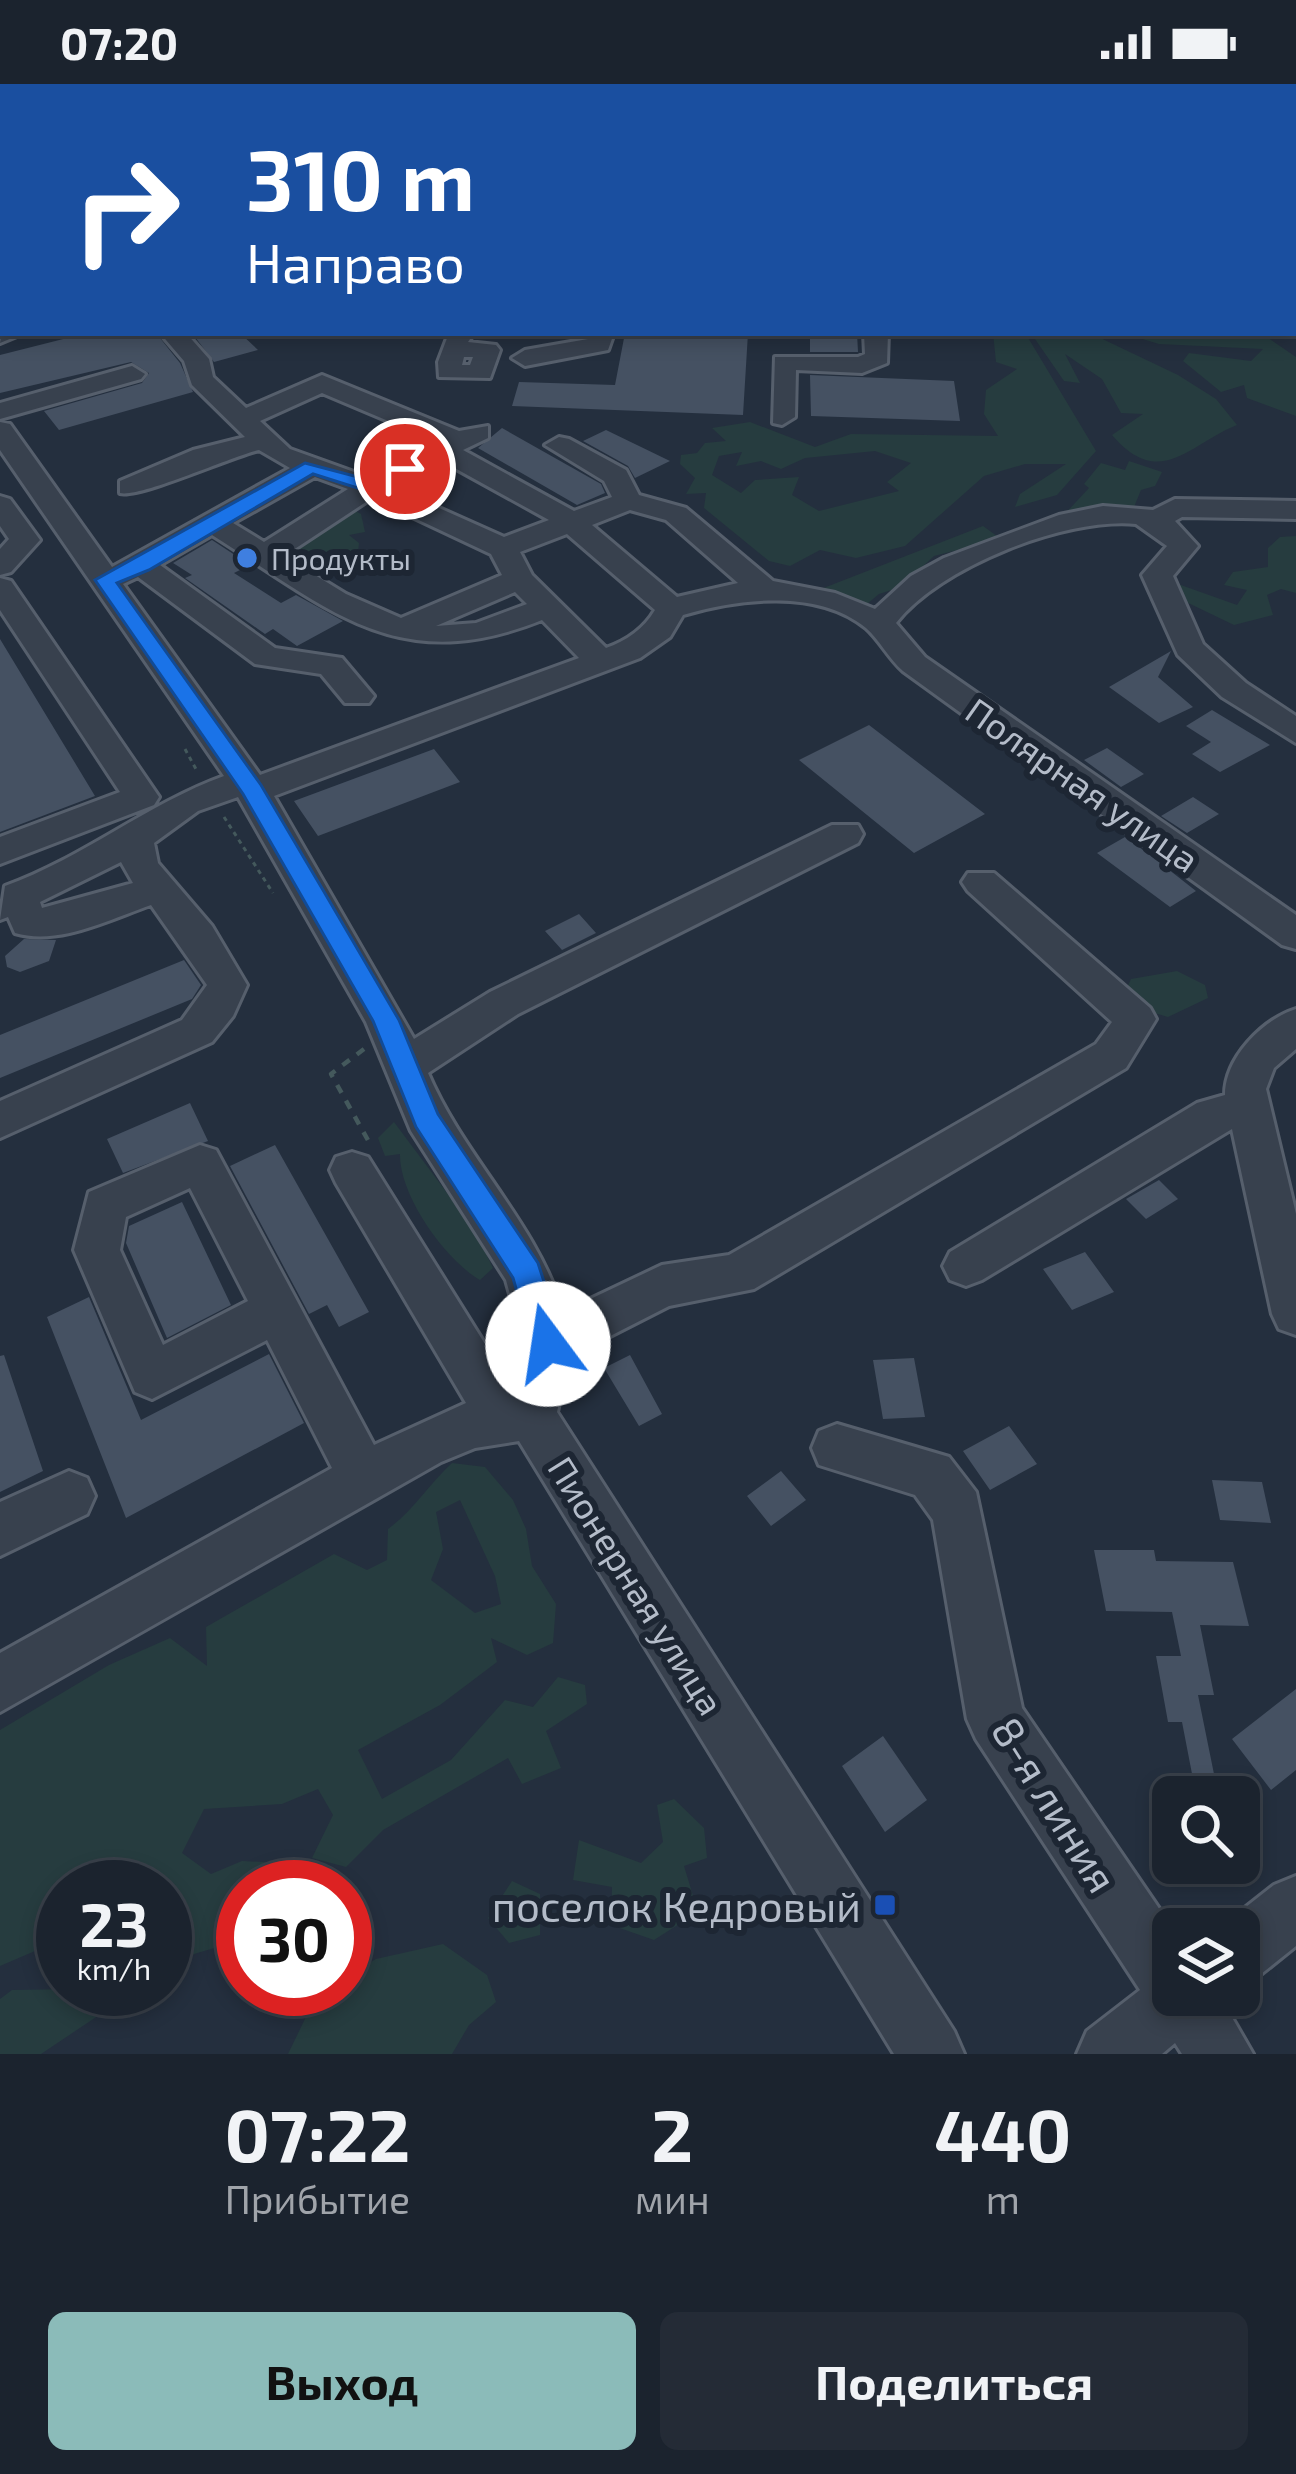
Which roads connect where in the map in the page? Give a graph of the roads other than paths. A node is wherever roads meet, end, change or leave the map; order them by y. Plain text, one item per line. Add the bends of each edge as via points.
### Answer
1 (175, 336) edge
2 (601, 336) edge
3 (876, 336) edge
4 (525, 358) dead end
5 (132, 374) dead end
6 (0, 411) edge
7 (782, 417) dead end
8 (0, 430) edge
9 (251, 431) junction
10 (459, 441) junction
11 (559, 445) dead end
12 (312, 467) junction
13 (130, 487) dead end
14 (370, 487) junction
15 (628, 501) junction
16 (0, 505) edge
17 (1296, 510) edge
18 (1157, 521) junction
19 (572, 522) junction
20 (213, 523) junction
21 (503, 548) junction
22 (266, 554) junction
23 (0, 566) edge
24 (142, 566) junction
25 (519, 579) junction
26 (105, 580) junction
27 (0, 587) edge
28 (763, 588) junction
29 (549, 607) junction
30 (671, 609) junction
31 (880, 623) junction
32 (403, 628) junction
33 (601, 662) junction
34 (331, 665) junction
35 (357, 696) dead end
36 (1296, 732) edge
37 (236, 788) junction
38 (845, 834) dead end
39 (135, 839) junction
40 (0, 850) edge
41 (981, 882) dead end
42 (158, 889) junction
43 (9, 901) edge
44 (1296, 935) edge
45 (1296, 1025) edge
46 (389, 1054) junction
47 (1246, 1109) junction
48 (0, 1120) edge
49 (365, 1163) road end
50 (966, 1265) dead end
51 (275, 1311) dead end
52 (1296, 1314) edge
53 (548, 1344) junction
54 (517, 1416) junction
55 (837, 1448) dead end
56 (363, 1477) junction
57 (69, 1496) dead end
58 (0, 1530) edge
59 (0, 1684) edge
60 (1296, 1907) edge
61 (1260, 1935) edge
62 (1152, 1951) edge
63 (1154, 2016) edge
64 (1195, 2016) edge
65 (931, 2054) edge
66 (1110, 2054) edge
67 (1220, 2054) edge

1 - 9 street via 202,380
2 - 4 street via 599,344
3 - 7 street via 878,358 862,365 784,362
5 - 6 street
8 - 26 street, Пионерная улица
9 - 10 street via 322,383
9 - 12 street
9 - 13 street
10 - 14 street
10 - 19 street
11 - 15 street via 616,476
12 - 14 street
12 - 20 street
14 - 21 street
14 - 22 street
15 - 19 street
15 - 28 street via 676,514
16 - 23 street via 25,540
17 - 18 street via 1175,508
18 - 31 street via 1125,513 1080,520 954,561 900,595
18 - 36 street via 1183,546 1157,574 1189,648
19 - 21 street
19 - 30 street
20 - 22 street
20 - 24 street
21 - 25 street
22 - 32 street via 370,620
24 - 26 street
24 - 34 street via 266,658
25 - 29 street
25 - 32 street
26 - 37 street, Пионерная улица
27 - 40 street via 141,797
28 - 30 street
28 - 31 street via 800,590
29 - 32 street via 469,635
29 - 33 street
30 - 33 street via 659,630
31 - 44 street, Полярная улица via 914,664
32 - 34 street
33 - 37 street
34 - 35 street
37 - 39 street via 160,818
37 - 46 street, Пионерная улица via 386,1020
38 - 46 street
39 - 42 street via 140,867
39 - 43 street
41 - 53 street via 1136,1019 1111,1056 737,1274 662,1286
42 - 43 street via 60,921 29,923
42 - 48 street via 227,985 220,1005 197,1031
45 - 47 street via 1257,1059
46 - 53 street, Пионерная улица via 527,1273
47 - 50 street via 1212,1115
47 - 52 street
49 - 54 street
51 - 56 street
53 - 54 street, Пионерная улица
54 - 56 street via 423,1445
54 - 65 street, Пионерная улица
55 - 62 street, 8-я линия via 932,1475 957,1510 996,1719
56 - 59 street
57 - 58 street
60 - 61 street
63 - 66 street
64 - 67 street, 8-я линия

